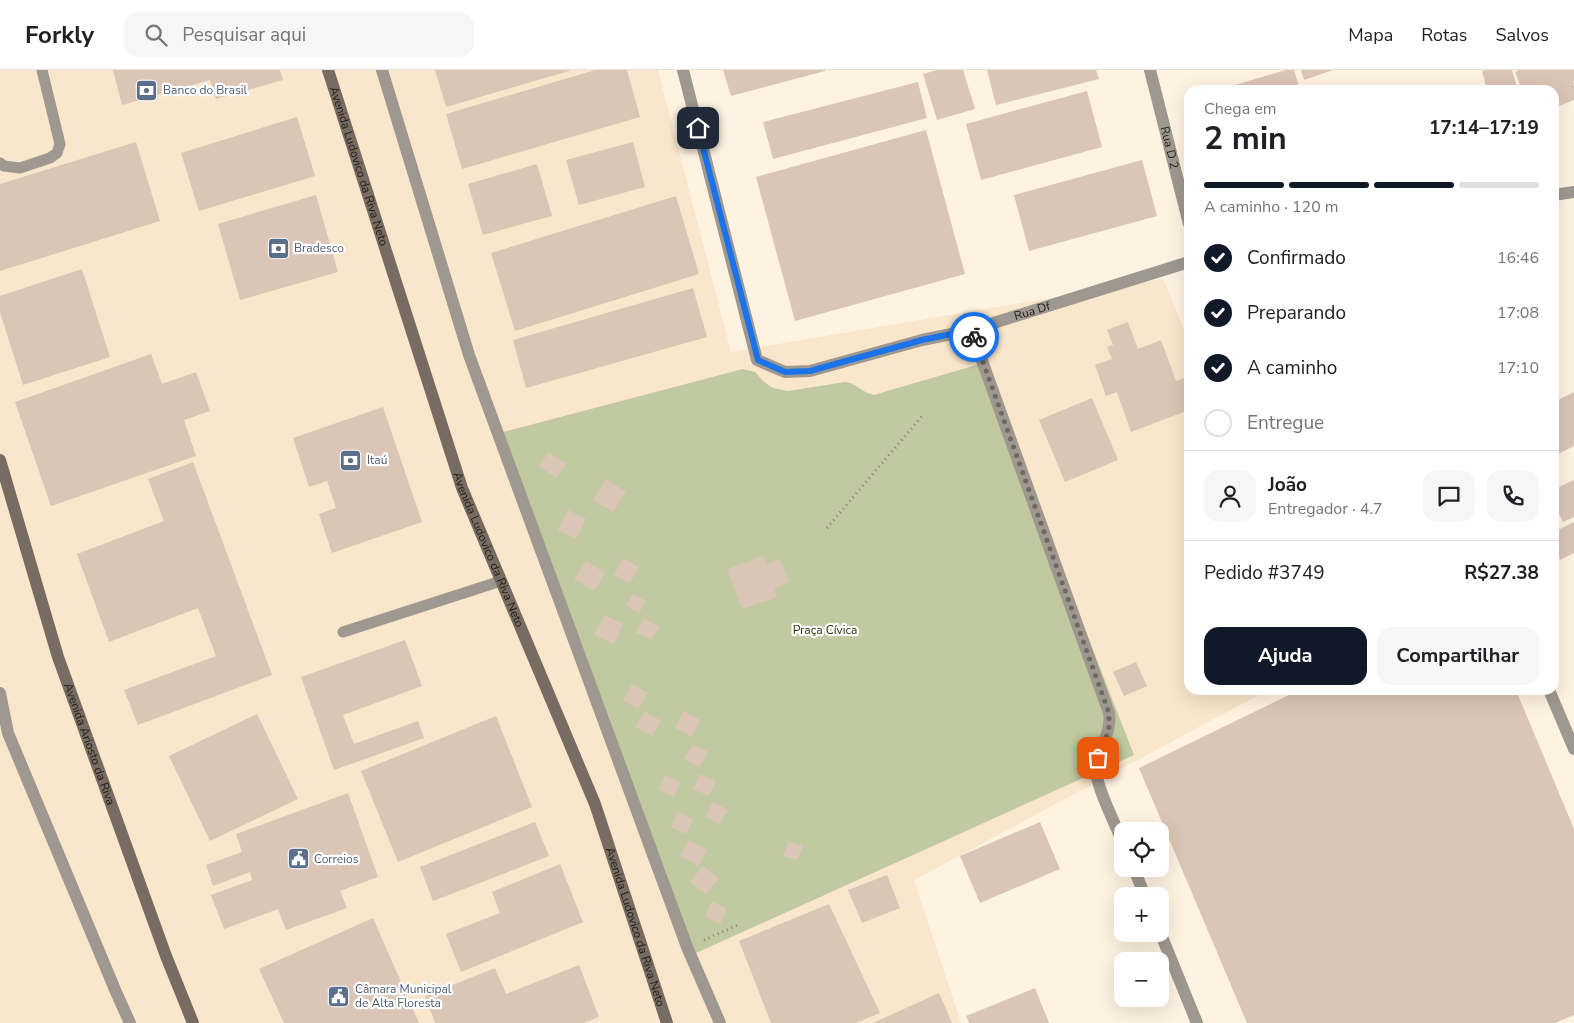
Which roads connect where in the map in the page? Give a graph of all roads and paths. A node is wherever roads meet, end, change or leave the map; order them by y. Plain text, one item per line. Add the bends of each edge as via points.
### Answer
1 (42, 70) edge
2 (328, 70) edge
3 (382, 70) edge
4 (683, 70) edge
5 (1150, 70) edge
6 (0, 163) edge
7 (1574, 192) edge
8 (1559, 194) edge
9 (1184, 204) edge
10 (1184, 264) edge
11 (971, 330) junction
12 (923, 415) dead end
13 (0, 460) edge
14 (827, 528) dead end
15 (501, 581) junction
16 (343, 632) dead end
17 (0, 693) edge
18 (1551, 695) edge
19 (1574, 748) edge
20 (1114, 822) edge
21 (740, 924) dead end
22 (1164, 942) edge
23 (687, 947) junction
24 (130, 1023) edge
25 (193, 1023) edge
26 (667, 1023) edge
27 (720, 1023) edge
28 (1197, 1023) edge

1 - 6 lane via 60,144 57,153 20,168
2 - 15 street, Avenida Ludovico da Riva Neto via 462,488
3 - 23 street via 469,355
4 - 11 street, Rua Df via 758,360 785,372 810,371
5 - 9 street, Rua D 2
7 - 8 street
10 - 11 street, Rua Df
11 - 20 street via 1109,713 1109,730 1098,758 1096,776
12 - 14 path
13 - 25 street, Avenida Ariosto da Riva via 58,657
15 - 16 lane
15 - 26 street, Avenida Ludovico da Riva Neto via 595,804
17 - 24 street via 8,733
18 - 19 street
21 - 23 path
22 - 28 street
23 - 27 street

